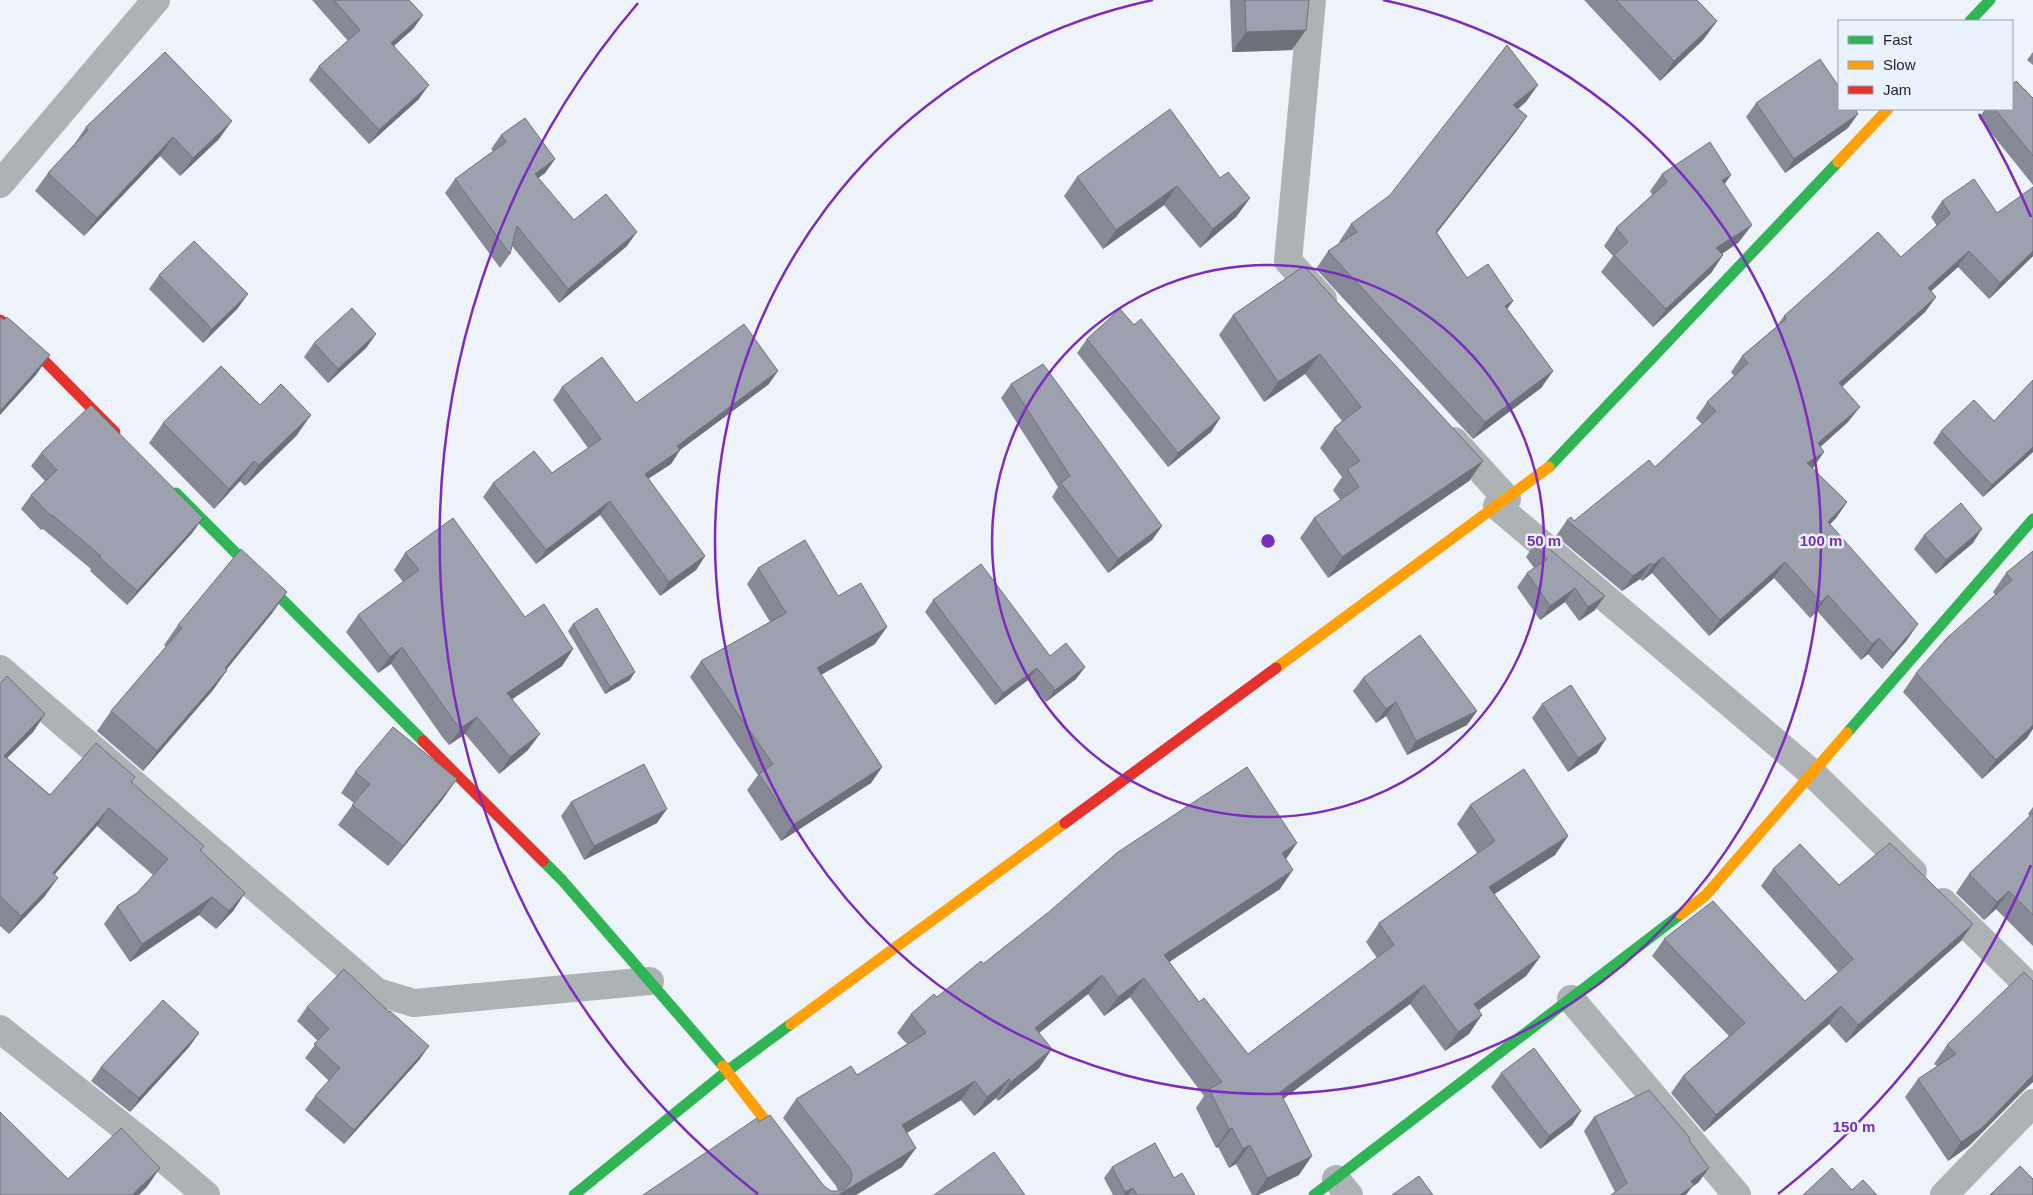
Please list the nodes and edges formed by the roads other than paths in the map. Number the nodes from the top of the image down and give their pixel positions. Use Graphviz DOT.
graph roads {
  1 [pos="156,0"];
  2 [pos="1312,0"];
  3 [pos="1990,0"];
  4 [pos="1971,20"];
  5 [pos="1887,110"];
  6 [pos="0,184"];
  7 [pos="1341,319"];
  8 [pos="0,320"];
  9 [pos="1434,420"];
  10 [pos="126,443"];
  11 [pos="168,486"];
  12 [pos="1502,502"];
  13 [pos="2033,519"];
  14 [pos="0,669"];
  15 [pos="1812,773"];
  16 [pos="650,981"];
  17 [pos="2033,990"];
  18 [pos="1571,999"];
  19 [pos="0,1029"];
  20 [pos="727,1071"];
  21 [pos="2033,1103"];
  22 [pos="1342,1187"];
  23 [pos="206,1195"];
  24 [pos="574,1195"];
  25 [pos="823,1195"];
  26 [pos="1314,1195"];
  27 [pos="1737,1195"];
  28 [pos="1944,1195"];
  1 -- 6 [label="street"];
  2 -- 7 [label="street"];
  3 -- 4 [label="street"];
  5 -- 12 [label="street"];
  8 -- 10 [label="street"];
  9 -- 12 [label="street"];
  11 -- 16 [label="street"];
  12 -- 15 [label="street"];
  12 -- 20 [label="street"];
  13 -- 15 [label="street"];
  14 -- 16 [label="street"];
  15 -- 17 [label="street"];
  15 -- 18 [label="street"];
  16 -- 20 [label="street"];
  18 -- 22 [label="street"];
  18 -- 27 [label="street"];
  19 -- 23 [label="street"];
  20 -- 24 [label="street"];
  20 -- 25 [label="street"];
  21 -- 28 [label="street"];
  22 -- 26 [label="street"];
}
